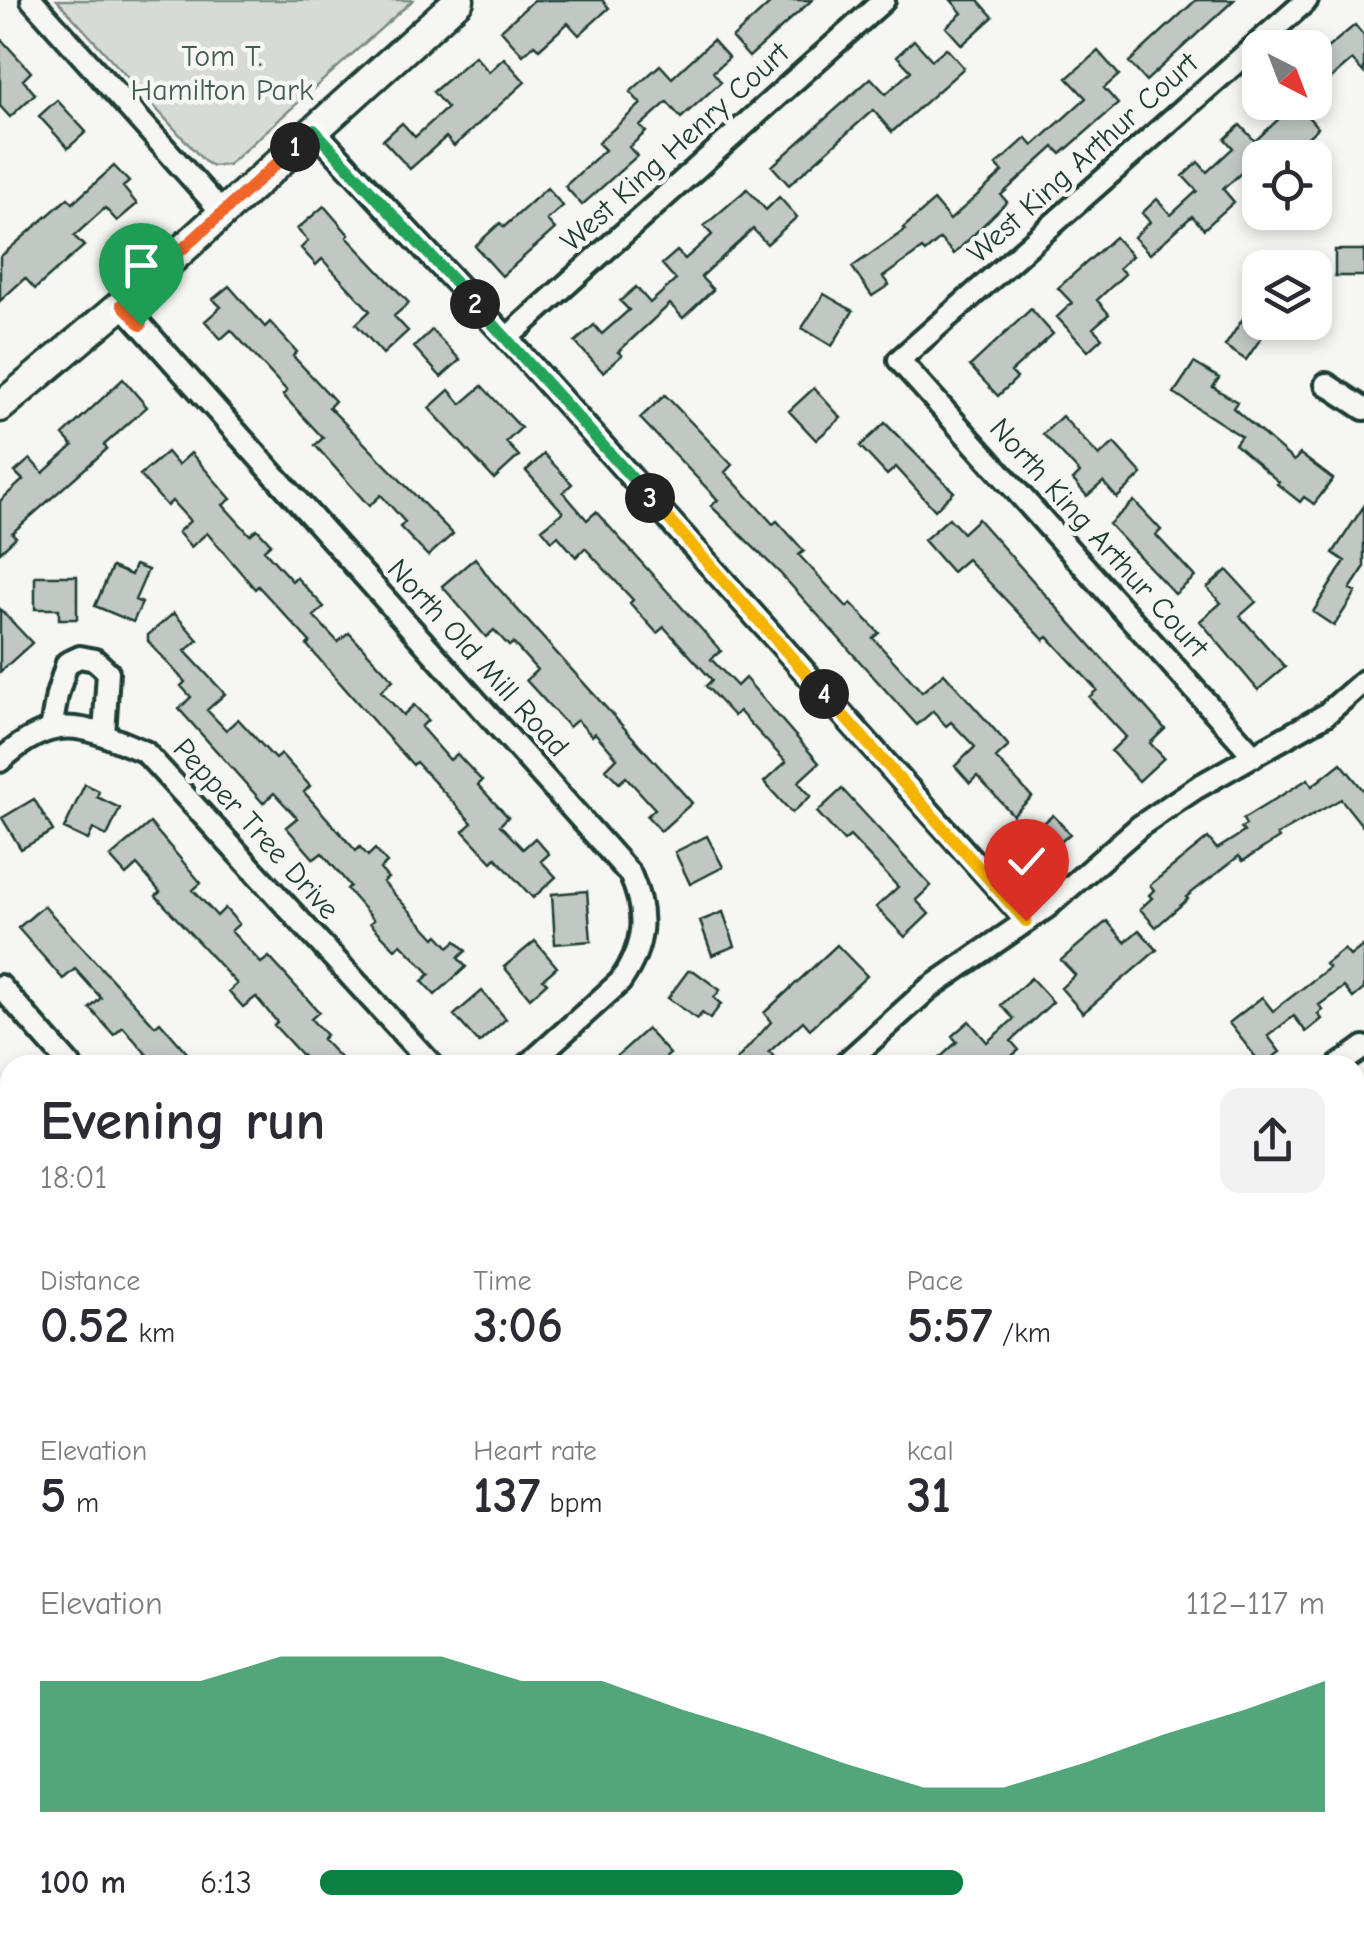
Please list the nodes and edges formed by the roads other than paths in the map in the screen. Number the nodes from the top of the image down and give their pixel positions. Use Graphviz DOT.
graph roads {
  1 [pos="32,0"];
  2 [pos="458,0"];
  3 [pos="884,0"];
  4 [pos="1306,0"];
  5 [pos="314,130"];
  6 [pos="222,212"];
  7 [pos="122,304"];
  8 [pos="506,338"];
  9 [pos="899,360"];
  10 [pos="1326,384"];
  11 [pos="0,407"];
  12 [pos="1364,409"];
  13 [pos="1364,681"];
  14 [pos="51,729"];
  15 [pos="104,735"];
  16 [pos="1254,756"];
  17 [pos="0,761"];
  18 [pos="1026,921"];
  19 [pos="0,986"];
  20 [pos="61,1055"];
  21 [pos="423,1055"];
  22 [pos="539,1055"];
  23 [pos="855,1055"];
  1 -- 6 [label="street"];
  2 -- 5 [label="street"];
  3 -- 8 [label="street, West King Henry Court"];
  4 -- 9 [label="street, West King Arthur Court"];
  5 -- 6 [label="street"];
  5 -- 8 [label="street"];
  6 -- 7 [label="street"];
  7 -- 11 [label="street"];
  7 -- 22 [label="street, North Old Mill Road"];
  8 -- 18 [label="street"];
  9 -- 16 [label="street, North King Arthur Court"];
  10 -- 12 [label="street"];
  13 -- 16 [label="street"];
  14 -- 15 [label="street, Pepper Tree Drive"];
  14 -- 15 [label="street"];
  14 -- 17 [label="street"];
  15 -- 21 [label="street, Pepper Tree Drive"];
  16 -- 18 [label="street"];
  18 -- 23 [label="street"];
  19 -- 20 [label="street"];
}
